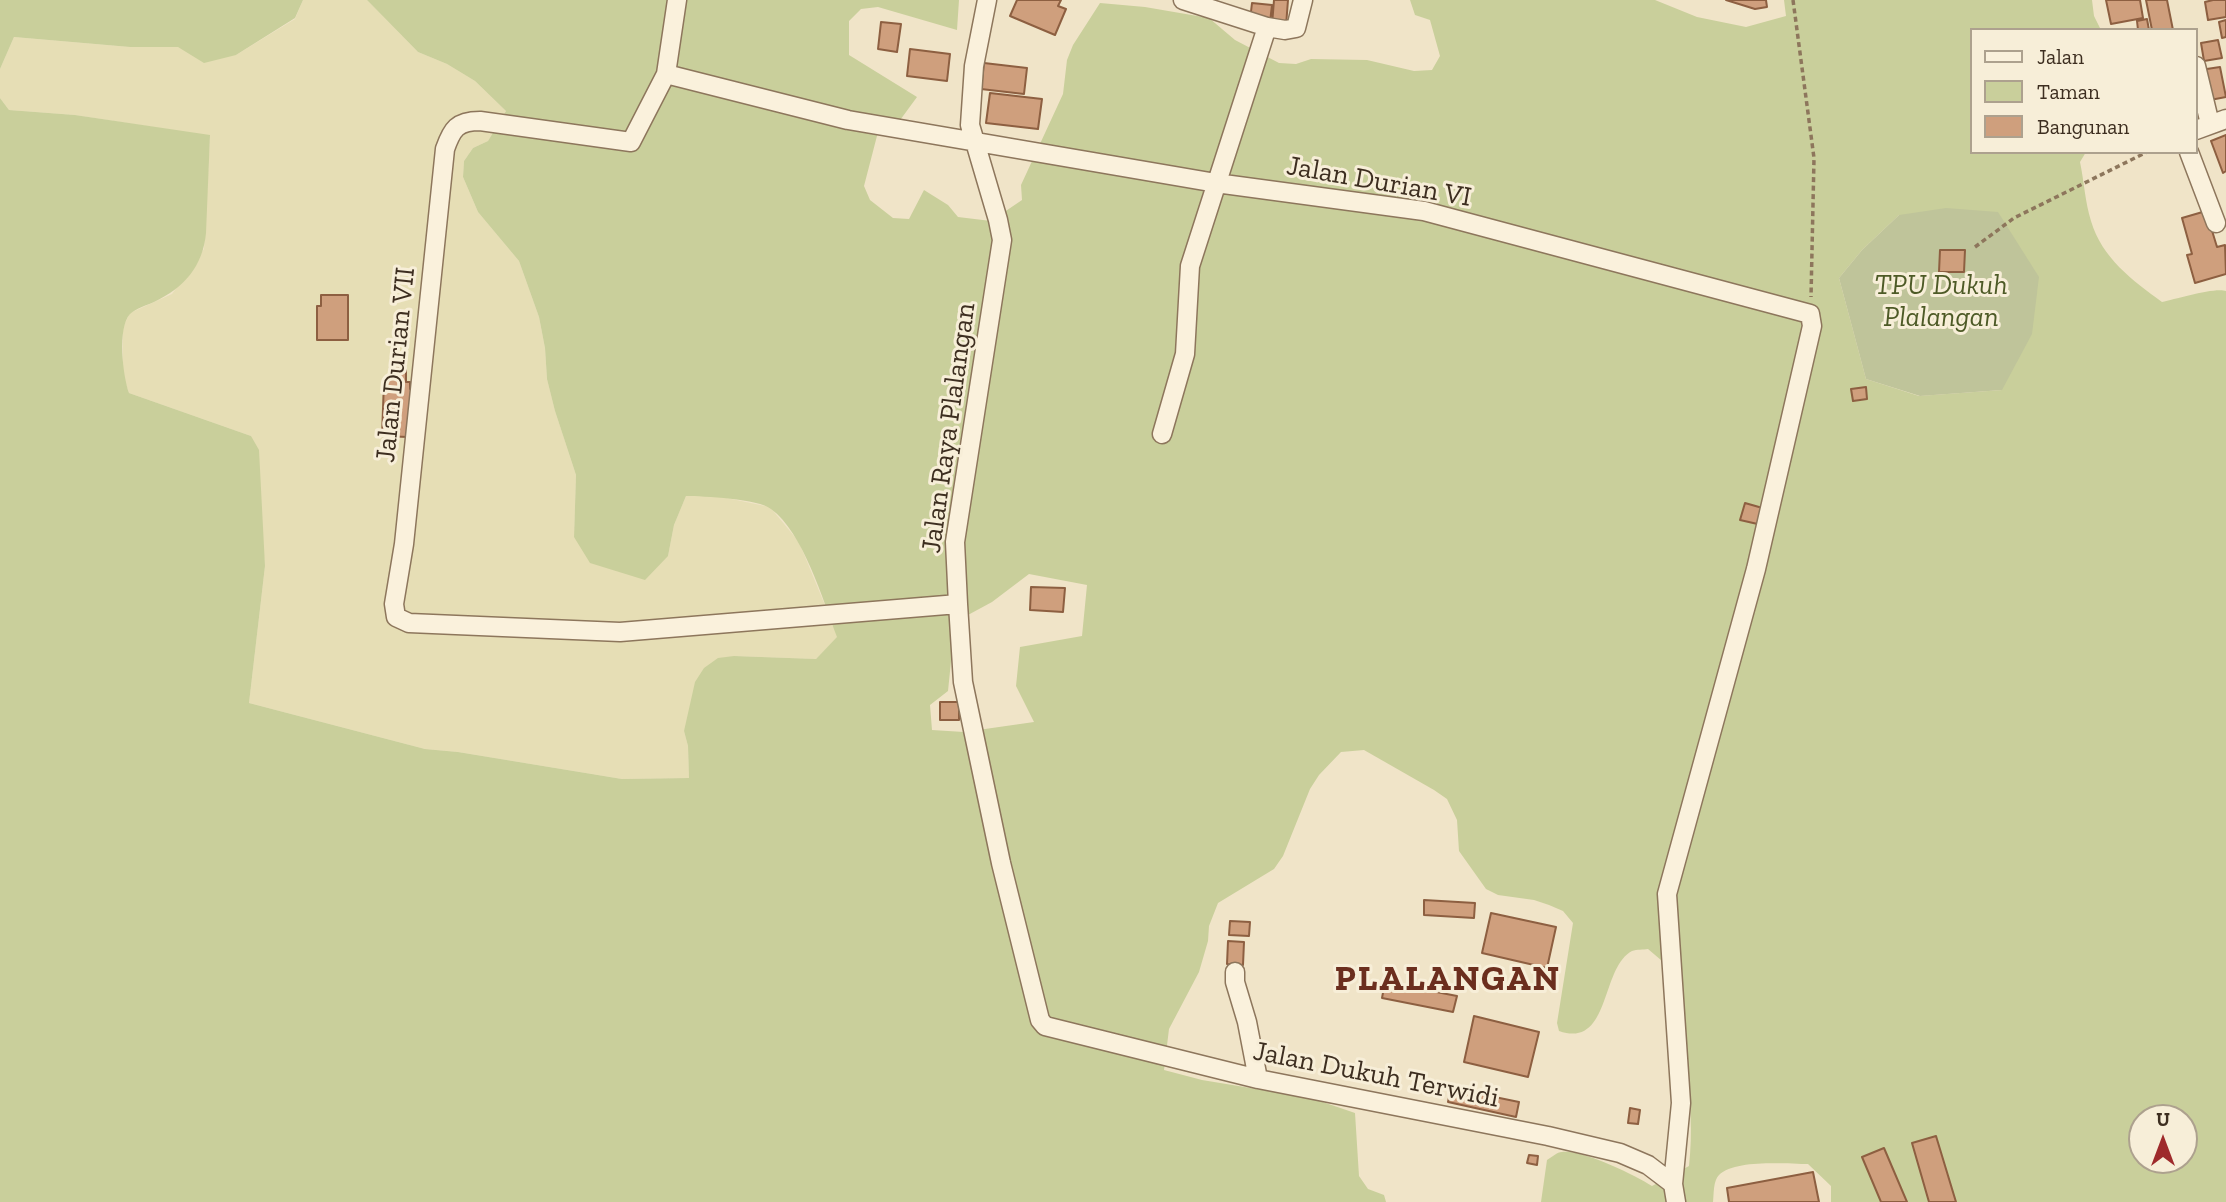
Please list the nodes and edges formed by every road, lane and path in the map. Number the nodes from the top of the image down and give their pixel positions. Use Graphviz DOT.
graph roads {
  1 [pos="677,0"];
  2 [pos="987,0"];
  3 [pos="1183,0"];
  4 [pos="1303,0"];
  5 [pos="1793,0"];
  6 [pos="1267,27"];
  7 [pos="666,74"];
  8 [pos="2198,74"];
  9 [pos="2211,125"];
  10 [pos="974,141"];
  11 [pos="2143,154"];
  12 [pos="2190,154"];
  13 [pos="1216,183"];
  14 [pos="2216,223"];
  15 [pos="1975,247"];
  16 [pos="1810,314"];
  17 [pos="1162,434"];
  18 [pos="958,604"];
  19 [pos="1236,972"];
  20 [pos="1045,1026"];
  21 [pos="1258,1079"];
  22 [pos="1674,1193"];
  1 -- 7 [label="street"];
  2 -- 10 [label="street, Jalan Raya Plalangan"];
  3 -- 6 [label="street"];
  4 -- 6 [label="street"];
  5 -- 16 [label="path"];
  6 -- 13 [label="street"];
  7 -- 10 [label="street"];
  7 -- 18 [label="street, Jalan Durian VII"];
  8 -- 9 [label="street"];
  10 -- 13 [label="street, Jalan Durian VI"];
  10 -- 18 [label="street, Jalan Raya Plalangan"];
  11 -- 15 [label="path"];
  12 -- 14 [label="street"];
  13 -- 16 [label="street, Jalan Durian VI"];
  13 -- 17 [label="street"];
  16 -- 22 [label="street"];
  18 -- 20 [label="street, Jalan Raya Plalangan"];
  19 -- 21 [label="street"];
  20 -- 21 [label="street, Jalan Dukuh Terwidi"];
  21 -- 22 [label="street, Jalan Dukuh Terwidi"];
}
